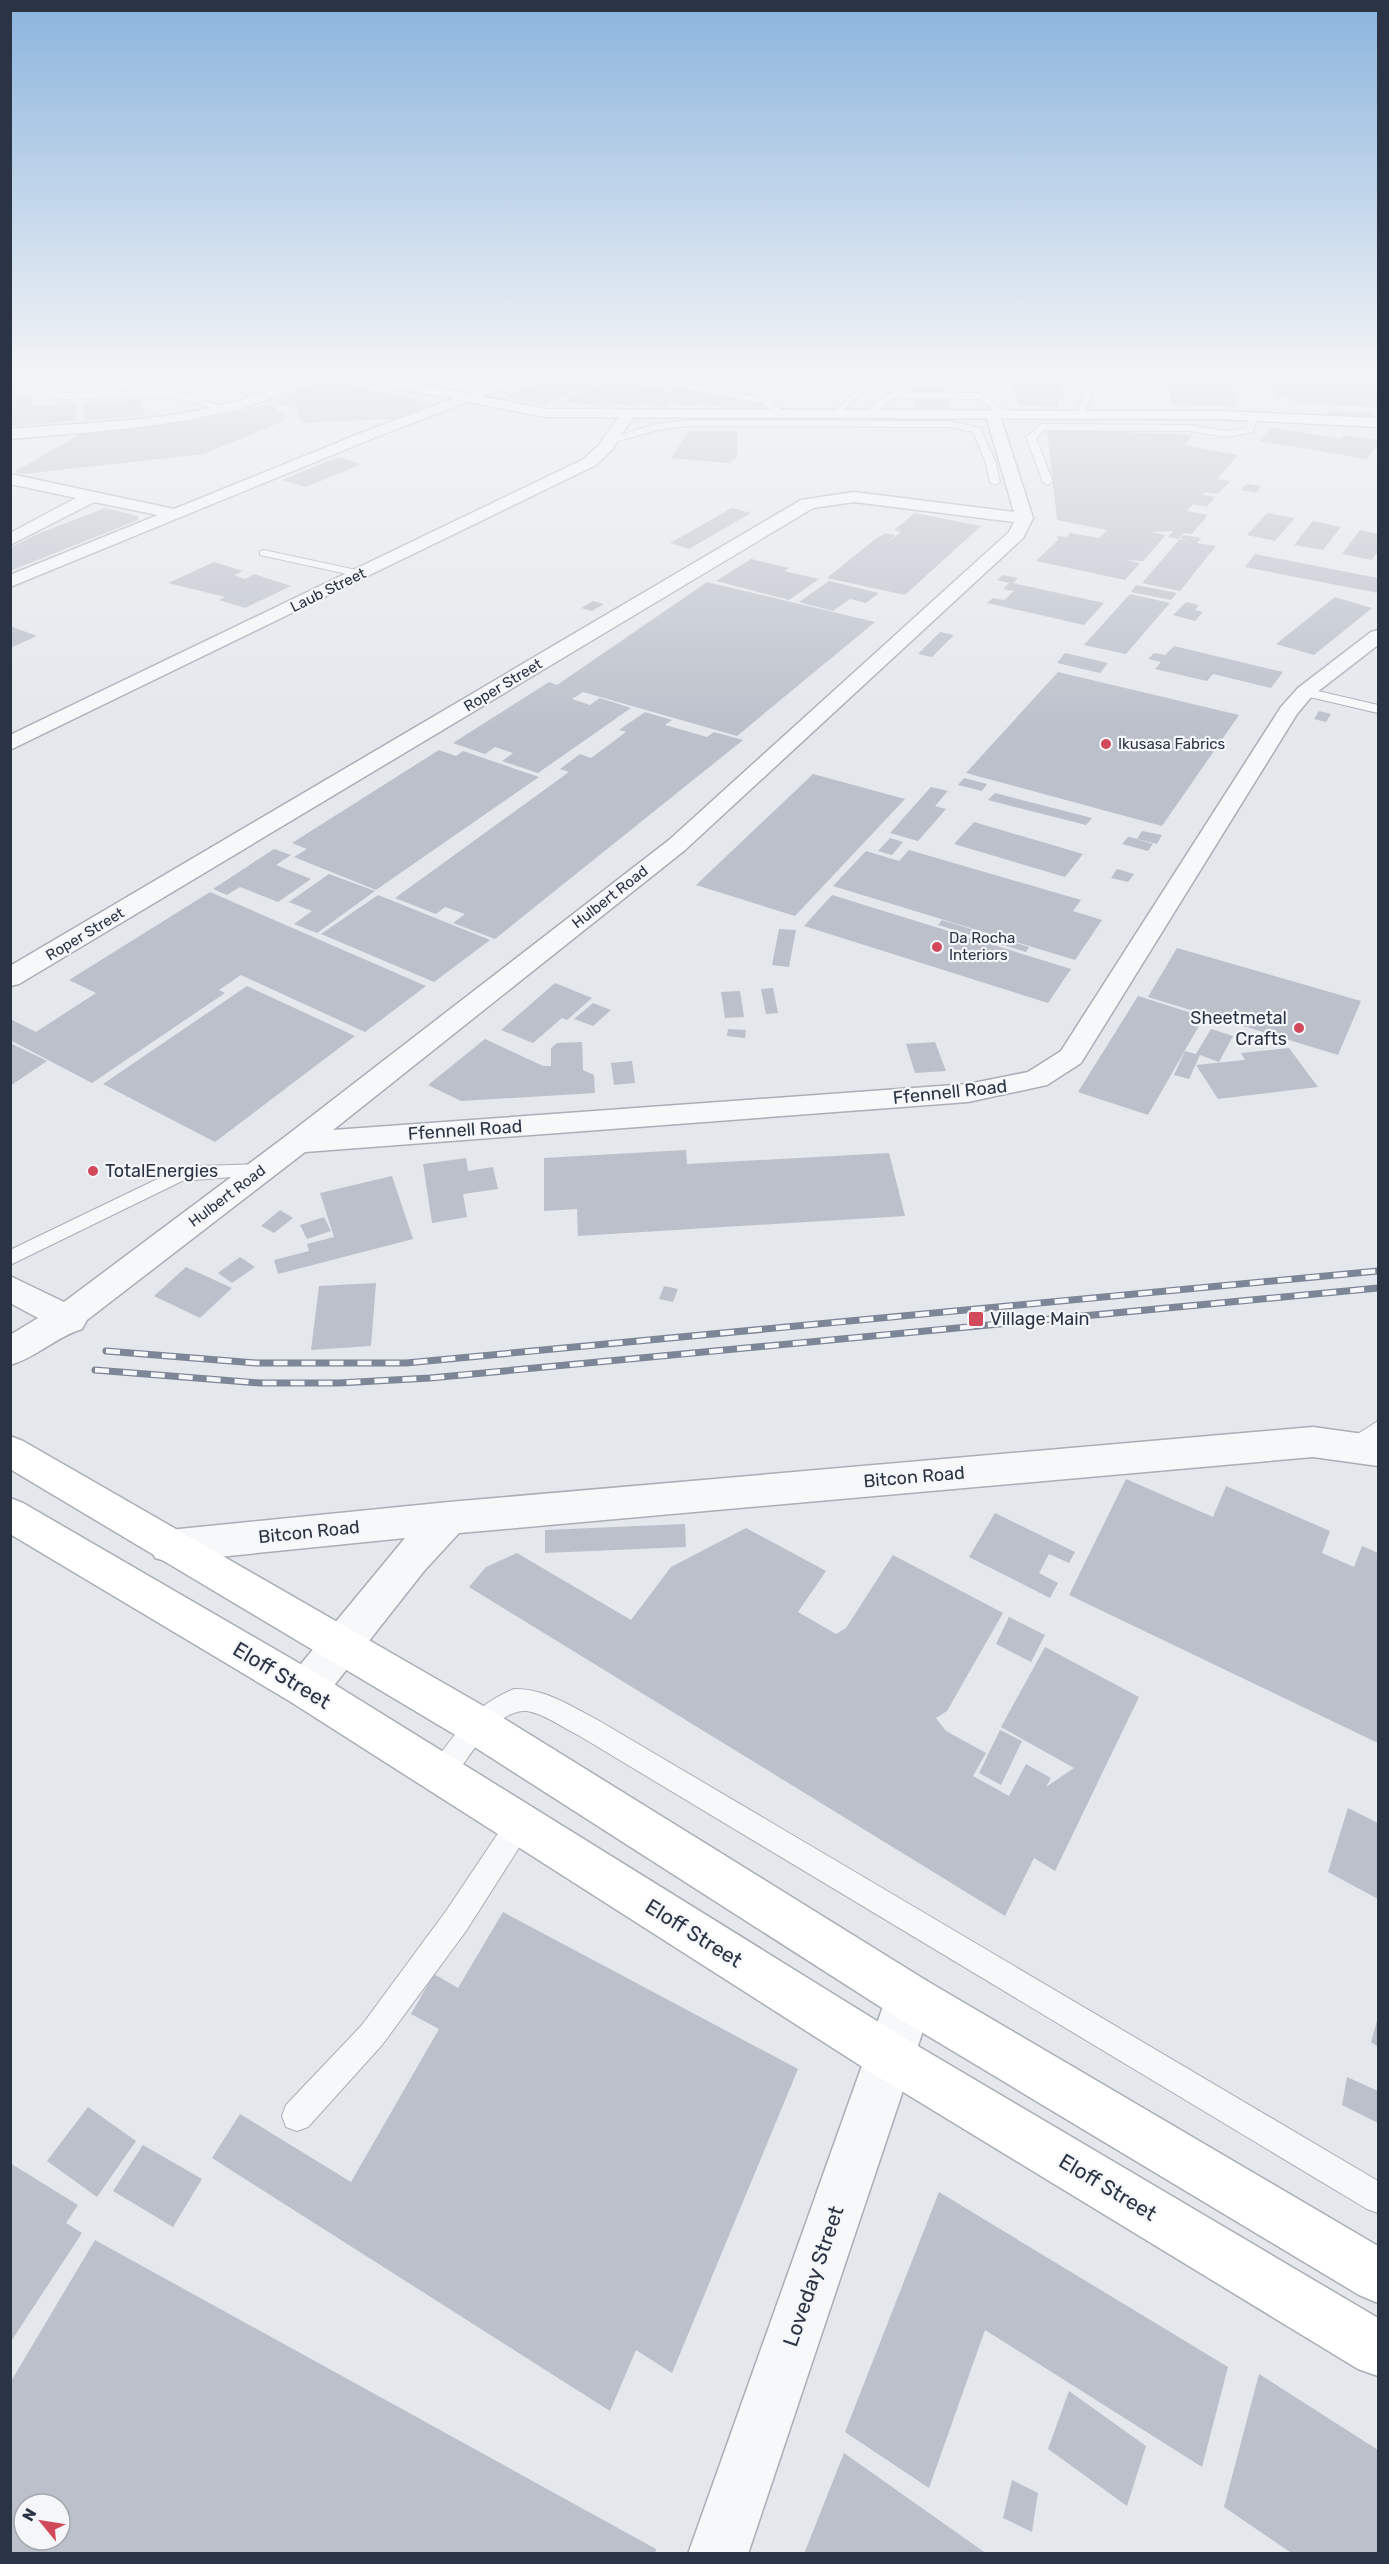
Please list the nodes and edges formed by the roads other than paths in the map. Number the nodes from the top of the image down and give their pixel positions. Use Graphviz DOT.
graph roads {
  1 [pos="82,494"];
  2 [pos="225,494"];
  3 [pos="525,494"];
  4 [pos="1019,494"];
  5 [pos="93,496"];
  6 [pos="175,514"];
  7 [pos="1024,518"];
  8 [pos="10,540"];
  9 [pos="264,553"];
  10 [pos="361,574"];
  11 [pos="10,582"];
  12 [pos="1378,636"];
  13 [pos="1305,692"];
  14 [pos="1378,709"];
  15 [pos="10,744"];
  16 [pos="10,978"];
  17 [pos="297,1143"];
  18 [pos="262,1170"];
  19 [pos="10,1258"];
  20 [pos="10,1288"];
  21 [pos="72,1314"];
  22 [pos="10,1352"];
  23 [pos="10,1372"];
  24 [pos="1371,1442"];
  25 [pos="10,1451"];
  26 [pos="10,1514"];
  27 [pos="449,1518"];
  28 [pos="169,1546"];
  29 [pos="342,1646"];
  30 [pos="306,1689"];
  31 [pos="477,1725"];
  32 [pos="442,1773"];
  33 [pos="520,1823"];
  34 [pos="910,1998"];
  35 [pos="889,2056"];
  36 [pos="297,2116"];
  37 [pos="1378,2198"];
  38 [pos="1378,2276"];
  39 [pos="1378,2349"];
  40 [pos="718,2553"];
  1 -- 5 [label="street"];
  2 -- 6 [label="street"];
  3 -- 10 [label="street, Laub Street"];
  4 -- 7 [label="street"];
  5 -- 6 [label="street"];
  5 -- 8 [label="street"];
  6 -- 11 [label="street"];
  7 -- 16 [label="street, Roper Street"];
  7 -- 17 [label="street, Hulbert Road"];
  9 -- 10 [label="lane"];
  10 -- 15 [label="street, Laub Street"];
  12 -- 13 [label="street, Ffennell Road"];
  13 -- 14 [label="lane"];
  13 -- 17 [label="street, Ffennell Road"];
  17 -- 18 [label="street, Hulbert Road"];
  18 -- 19 [label="lane"];
  18 -- 21 [label="street, Hulbert Road"];
  20 -- 21 [label="street"];
  21 -- 22 [label="street, Hulbert Road"];
  21 -- 23 [label="street, Hulbert Road"];
  24 -- 27 [label="street, Bitcon Road"];
  25 -- 28 [label="street"];
  26 -- 30 [label="street, Eloff Street"];
  27 -- 28 [label="street, Bitcon Road"];
  27 -- 29 [label="street"];
  28 -- 29 [label="street"];
  29 -- 30 [label="street"];
  29 -- 31 [label="street"];
  30 -- 32 [label="street, Eloff Street"];
  31 -- 32 [label="lane"];
  31 -- 34 [label="street"];
  31 -- 37 [label="lane"];
  32 -- 33 [label="street, Eloff Street"];
  33 -- 35 [label="street, Eloff Street"];
  33 -- 36 [label="lane"];
  34 -- 35 [label="street, Loveday Street"];
  34 -- 38 [label="street"];
  35 -- 39 [label="street, Eloff Street"];
  35 -- 40 [label="street, Loveday Street"];
}
